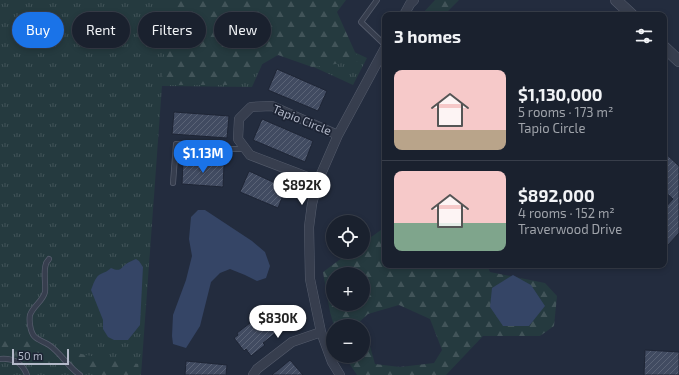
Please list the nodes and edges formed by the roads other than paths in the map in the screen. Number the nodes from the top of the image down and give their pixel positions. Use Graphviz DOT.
graph roads {
  1 [pos="377,0"];
  2 [pos="414,0"];
  3 [pos="616,0"];
  4 [pos="406,12"];
  5 [pos="629,12"];
  6 [pos="382,42"];
  7 [pos="667,49"];
  8 [pos="382,54"];
  9 [pos="679,61"];
  10 [pos="338,135"];
  11 [pos="246,149"];
  12 [pos="318,181"];
  13 [pos="173,183"];
  14 [pos="49,259"];
  15 [pos="322,332"];
  16 [pos="0,359"];
  17 [pos="27,375"];
  18 [pos="80,375"];
  19 [pos="252,375"];
  20 [pos="340,375"];
  1 -- 6 [label="lane"];
  2 -- 4 [label="street"];
  3 -- 5 [label="street"];
  7 -- 9 [label="street"];
  8 -- 10 [label="street"];
  10 -- 11 [label="street, Tapio Circle"];
  10 -- 12 [label="street"];
  11 -- 12 [label="street"];
  11 -- 13 [label="lane"];
  12 -- 15 [label="street"];
  14 -- 18 [label="lane"];
  15 -- 19 [label="street"];
  15 -- 20 [label="street"];
  16 -- 17 [label="lane"];
}
